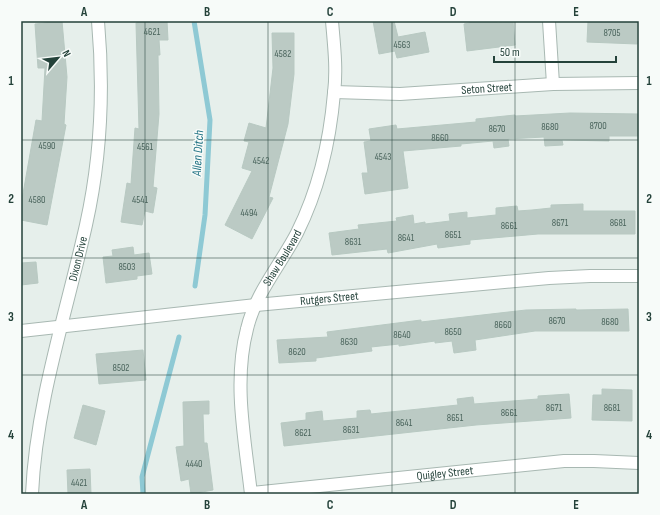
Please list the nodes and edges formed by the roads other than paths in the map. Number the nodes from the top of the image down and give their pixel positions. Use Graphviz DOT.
graph roads {
  1 [pos="98,21"];
  2 [pos="332,21"];
  3 [pos="549,21"];
  4 [pos="639,83"];
  5 [pos="552,84"];
  6 [pos="334,92"];
  7 [pos="639,276"];
  8 [pos="256,305"];
  9 [pos="62,326"];
  10 [pos="21,331"];
  11 [pos="639,463"];
  12 [pos="32,494"];
  13 [pos="251,494"];
  1 -- 9 [label="street, Dixon Drive"];
  2 -- 6 [label="street, Shaw Boulevard"];
  3 -- 5 [label="street"];
  4 -- 5 [label="street, Seton Street"];
  5 -- 6 [label="street, Seton Street"];
  6 -- 8 [label="street, Shaw Boulevard"];
  7 -- 8 [label="street, Rutgers Street"];
  8 -- 9 [label="street, Rutgers Street"];
  8 -- 13 [label="street, Shaw Boulevard"];
  9 -- 10 [label="street, Rutgers Street"];
  9 -- 12 [label="street, Dixon Drive"];
  11 -- 13 [label="street, Quigley Street"];
}
